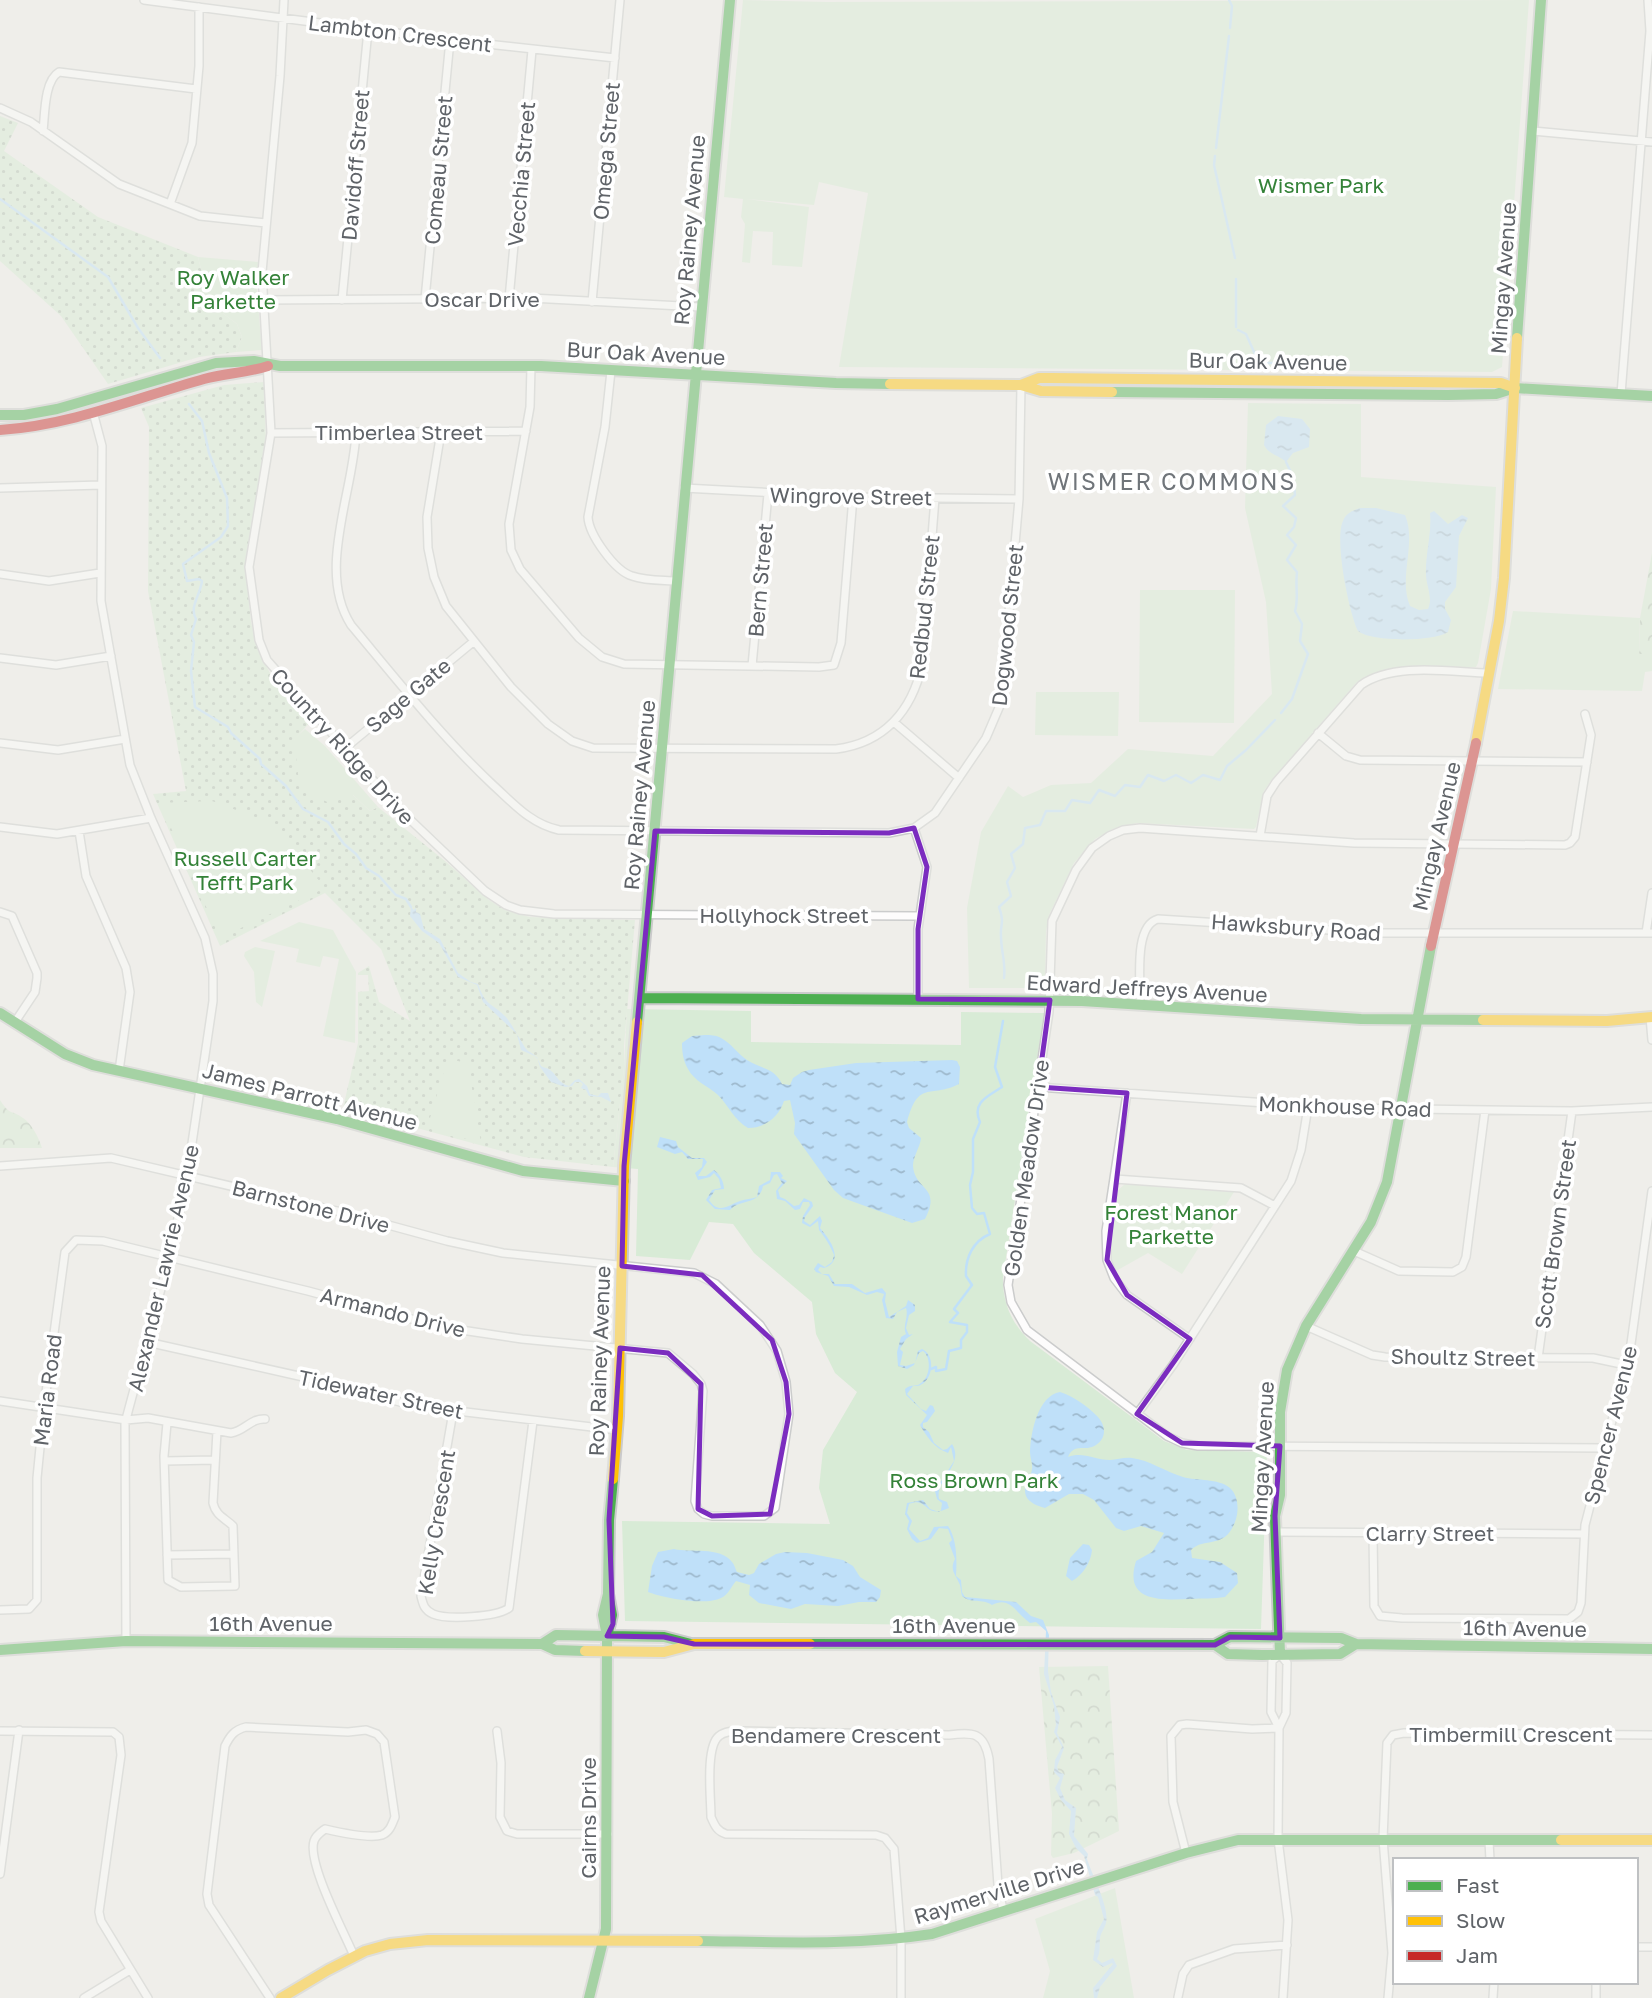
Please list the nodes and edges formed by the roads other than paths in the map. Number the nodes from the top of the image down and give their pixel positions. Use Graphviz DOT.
graph roads {
  1 [pos="144,0"];
  2 [pos="284,0"];
  3 [pos="620,0"];
  4 [pos="730,0"];
  5 [pos="1541,0"];
  6 [pos="1648,0"];
  7 [pos="199,7"];
  8 [pos="281,18"];
  9 [pos="368,30"];
  10 [pos="450,40"];
  11 [pos="532,50"];
  12 [pos="615,58"];
  13 [pos="197,89"];
  14 [pos="0,108"];
  15 [pos="43,131"];
  16 [pos="1533,131"];
  17 [pos="1642,141"];
  18 [pos="1652,142"];
  19 [pos="170,204"];
  20 [pos="266,223"];
  21 [pos="425,299"];
  22 [pos="509,299"];
  23 [pos="263,300"];
  24 [pos="342,300"];
  25 [pos="592,302"];
  26 [pos="700,307"];
  27 [pos="268,366"];
  28 [pos="531,366"];
  29 [pos="611,371"];
  30 [pos="695,375"];
  31 [pos="1021,385"];
  32 [pos="1515,388"];
  33 [pos="1621,394"];
  34 [pos="1652,396"];
  35 [pos="93,412"];
  36 [pos="0,415"];
  37 [pos="0,430"];
  38 [pos="526,431"];
  39 [pos="356,432"];
  40 [pos="441,432"];
  41 [pos="271,433"];
  42 [pos="101,485"];
  43 [pos="0,488"];
  44 [pos="684,488"];
  45 [pos="768,494"];
  46 [pos="853,497"];
  47 [pos="935,498"];
  48 [pos="1019,499"];
  49 [pos="100,573"];
  50 [pos="0,574"];
  51 [pos="676,582"];
  52 [pos="472,642"];
  53 [pos="111,656"];
  54 [pos="0,658"];
  55 [pos="669,666"];
  56 [pos="752,666"];
  57 [pos="1489,673"];
  58 [pos="410,695"];
  59 [pos="1585,714"];
  60 [pos="895,723"];
  61 [pos="1318,733"];
  62 [pos="125,739"];
  63 [pos="0,743"];
  64 [pos="662,748"];
  65 [pos="344,749"];
  66 [pos="1473,762"];
  67 [pos="1587,762"];
  68 [pos="959,778"];
  69 [pos="151,818"];
  70 [pos="0,827"];
  71 [pos="914,828"];
  72 [pos="79,831"];
  73 [pos="654,831"];
  74 [pos="1261,836"];
  75 [pos="1454,844"];
  76 [pos="1652,893"];
  77 [pos="0,912"];
  78 [pos="648,914"];
  79 [pos="919,916"];
  80 [pos="1433,933"];
  81 [pos="1649,933"];
  82 [pos="640,998"];
  83 [pos="918,999"];
  84 [pos="1050,1000"];
  85 [pos="1140,1004"];
  86 [pos="0,1013"];
  87 [pos="1651,1017"];
  88 [pos="1416,1019"];
  89 [pos="15,1022"];
  90 [pos="1652,1040"];
  91 [pos="119,1071"];
  92 [pos="1038,1087"];
  93 [pos="201,1089"];
  94 [pos="1127,1093"];
  95 [pos="1308,1107"];
  96 [pos="1652,1107"];
  97 [pos="1399,1109"];
  98 [pos="1485,1110"];
  99 [pos="1572,1111"];
  100 [pos="0,1166"];
  101 [pos="187,1177"];
  102 [pos="1115,1179"];
  103 [pos="624,1181"];
  104 [pos="1652,1191"];
  105 [pos="1275,1206"];
  106 [pos="1354,1251"];
  107 [pos="169,1259"];
  108 [pos="622,1266"];
  109 [pos="1306,1326"];
  110 [pos="1190,1339"];
  111 [pos="148,1342"];
  112 [pos="620,1348"];
  113 [pos="1538,1358"];
  114 [pos="1626,1364"];
  115 [pos="0,1401"];
  116 [pos="44,1408"];
  117 [pos="453,1412"];
  118 [pos="1136,1415"];
  119 [pos="265,1419"];
  120 [pos="126,1420"];
  121 [pos="533,1421"];
  122 [pos="167,1423"];
  123 [pos="617,1430"];
  124 [pos="217,1431"];
  125 [pos="1280,1446"];
  126 [pos="1605,1448"];
  127 [pos="214,1460"];
  128 [pos="164,1461"];
  129 [pos="1276,1532"];
  130 [pos="1373,1533"];
  131 [pos="1584,1534"];
  132 [pos="167,1555"];
  133 [pos="234,1555"];
  134 [pos="0,1610"];
  135 [pos="607,1636"];
  136 [pos="1280,1638"];
  137 [pos="127,1642"];
  138 [pos="542,1644"];
  139 [pos="694,1644"];
  140 [pos="1356,1644"];
  141 [pos="1215,1645"];
  142 [pos="1652,1648"];
  143 [pos="0,1650"];
  144 [pos="607,1651"];
  145 [pos="1280,1654"];
  146 [pos="1279,1728"];
  147 [pos="19,1730"];
  148 [pos="0,1731"];
  149 [pos="497,1731"];
  150 [pos="1652,1735"];
  151 [pos="608,1834"];
  152 [pos="1278,1839"];
  153 [pos="1382,1839"];
  154 [pos="1489,1840"];
  155 [pos="1652,1840"];
  156 [pos="1186,1853"];
  157 [pos="1490,1858"];
  158 [pos="0,1874"];
  159 [pos="1003,1910"];
  160 [pos="901,1939"];
  161 [pos="603,1941"];
  162 [pos="1287,1945"];
  163 [pos="354,1956"];
  164 [pos="130,1970"];
  165 [pos="1178,1997"];
  166 [pos="84,1998"];
  167 [pos="148,1998"];
  168 [pos="270,1998"];
  169 [pos="281,1998"];
  170 [pos="589,1998"];
  171 [pos="901,1998"];
  172 [pos="1283,1998"];
  173 [pos="1388,1998"];
  1 -- 7 [label="street, Lambton Crescent"];
  2 -- 8 [label="street, Country Ridge Drive"];
  3 -- 12 [label="street, Omega Street"];
  4 -- 26 [label="street, Roy Rainey Avenue"];
  5 -- 16 [label="street, Mingay Avenue"];
  6 -- 17 [label="street"];
  7 -- 8 [label="street, Lambton Crescent"];
  7 -- 13 [label="street"];
  8 -- 9 [label="street, Lambton Crescent"];
  8 -- 20 [label="street, Country Ridge Drive"];
  9 -- 10 [label="street, Lambton Crescent"];
  9 -- 24 [label="street, Davidoff Street"];
  10 -- 11 [label="street, Lambton Crescent"];
  10 -- 21 [label="street, Comeau Street"];
  11 -- 12 [label="street, Lambton Crescent"];
  11 -- 22 [label="street, Vecchia Street"];
  12 -- 25 [label="street, Omega Street"];
  13 -- 15 [label="street"];
  13 -- 19 [label="street"];
  14 -- 15 [label="street"];
  15 -- 19 [label="street"];
  16 -- 17 [label="street"];
  16 -- 32 [label="street, Mingay Avenue"];
  17 -- 18 [label="street"];
  17 -- 33 [label="street"];
  19 -- 20 [label="street"];
  20 -- 23 [label="street, Country Ridge Drive"];
  21 -- 22 [label="street, Oscar Drive"];
  21 -- 24 [label="street, Oscar Drive"];
  22 -- 25 [label="street, Oscar Drive"];
  23 -- 24 [label="street, Oscar Drive"];
  23 -- 27 [label="street, Country Ridge Drive"];
  25 -- 26 [label="street, Oscar Drive"];
  26 -- 30 [label="street, Roy Rainey Avenue"];
  27 -- 28 [label="street, Bur Oak Avenue"];
  27 -- 35 [label="street, Bur Oak Avenue"];
  27 -- 36 [label="street, Bur Oak Avenue"];
  27 -- 41 [label="street, Country Ridge Drive"];
  28 -- 29 [label="street, Bur Oak Avenue"];
  28 -- 38 [label="street"];
  29 -- 30 [label="street, Bur Oak Avenue"];
  29 -- 51 [label="street"];
  30 -- 31 [label="street, Bur Oak Avenue"];
  30 -- 44 [label="street, Roy Rainey Avenue"];
  31 -- 32 [label="street, Bur Oak Avenue"];
  31 -- 48 [label="street, Dogwood Street"];
  32 -- 33 [label="street, Bur Oak Avenue"];
  32 -- 57 [label="street, Mingay Avenue"];
  33 -- 34 [label="street, Bur Oak Avenue"];
  35 -- 37 [label="street, Bur Oak Avenue"];
  35 -- 42 [label="street, Alexander Lawrie Avenue"];
  38 -- 40 [label="street, Timberlea Street"];
  38 -- 55 [label="street"];
  39 -- 40 [label="street, Timberlea Street"];
  39 -- 41 [label="street, Timberlea Street"];
  39 -- 58 [label="street"];
  40 -- 52 [label="street, Redbud Street"];
  41 -- 65 [label="street, Country Ridge Drive"];
  42 -- 43 [label="street"];
  42 -- 49 [label="street, Alexander Lawrie Avenue"];
  44 -- 45 [label="street, Wingrove Street"];
  44 -- 51 [label="street, Roy Rainey Avenue"];
  45 -- 46 [label="street, Wingrove Street"];
  45 -- 56 [label="street, Bern Street"];
  46 -- 47 [label="street, Wingrove Street"];
  46 -- 56 [label="street"];
  47 -- 48 [label="street, Wingrove Street"];
  47 -- 60 [label="street, Redbud Street"];
  48 -- 68 [label="street, Dogwood Street"];
  49 -- 50 [label="street"];
  49 -- 53 [label="street, Alexander Lawrie Avenue"];
  51 -- 55 [label="street, Roy Rainey Avenue"];
  52 -- 58 [label="street, Sage Gate"];
  52 -- 64 [label="street, Redbud Street"];
  53 -- 54 [label="street"];
  53 -- 62 [label="street, Alexander Lawrie Avenue"];
  55 -- 56 [label="street"];
  55 -- 64 [label="street, Roy Rainey Avenue"];
  57 -- 61 [label="street"];
  57 -- 66 [label="street, Mingay Avenue"];
  58 -- 65 [label="street, Sage Gate"];
  58 -- 73 [label="street"];
  59 -- 67 [label="street"];
  60 -- 64 [label="street, Redbud Street"];
  60 -- 68 [label="street"];
  61 -- 66 [label="street"];
  61 -- 74 [label="street"];
  62 -- 63 [label="street"];
  62 -- 69 [label="street, Alexander Lawrie Avenue"];
  64 -- 73 [label="street, Roy Rainey Avenue"];
  65 -- 78 [label="street, Country Ridge Drive"];
  66 -- 67 [label="street"];
  66 -- 75 [label="street, Mingay Avenue"];
  67 -- 75 [label="street, Golden Meadow Drive"];
  68 -- 71 [label="street, Dogwood Street"];
  69 -- 72 [label="street"];
  69 -- 93 [label="street, Alexander Lawrie Avenue"];
  70 -- 72 [label="street"];
  71 -- 73 [label="street"];
  71 -- 79 [label="street"];
  72 -- 91 [label="street"];
  73 -- 78 [label="street, Roy Rainey Avenue"];
  74 -- 75 [label="street, Golden Meadow Drive"];
  74 -- 84 [label="street, Golden Meadow Drive"];
  75 -- 80 [label="street, Mingay Avenue"];
  76 -- 81 [label="street"];
  77 -- 89 [label="street"];
  78 -- 79 [label="street, Hollyhock Street"];
  78 -- 82 [label="street, Roy Rainey Avenue"];
  79 -- 83 [label="street"];
  80 -- 81 [label="street, Hawksbury Road"];
  80 -- 85 [label="street, Hawksbury Road"];
  80 -- 88 [label="street, Mingay Avenue"];
  82 -- 83 [label="street, Edward Jeffreys Avenue"];
  82 -- 103 [label="street, Roy Rainey Avenue"];
  83 -- 84 [label="street, Edward Jeffreys Avenue"];
  84 -- 85 [label="street, Edward Jeffreys Avenue"];
  84 -- 92 [label="street, Golden Meadow Drive"];
  85 -- 88 [label="street, Edward Jeffreys Avenue"];
  86 -- 89 [label="street, James Parrott Avenue"];
  87 -- 88 [label="street, Edward Jeffreys Avenue"];
  87 -- 90 [label="street"];
  88 -- 97 [label="street, Mingay Avenue"];
  89 -- 91 [label="street, James Parrott Avenue"];
  91 -- 93 [label="street, James Parrott Avenue"];
  92 -- 94 [label="street, Monkhouse Road"];
  92 -- 118 [label="street, Golden Meadow Drive"];
  93 -- 101 [label="street, Alexander Lawrie Avenue"];
  93 -- 103 [label="street, James Parrott Avenue"];
  94 -- 95 [label="street, Monkhouse Road"];
  94 -- 102 [label="street"];
  95 -- 97 [label="street, Monkhouse Road"];
  95 -- 105 [label="street"];
  96 -- 99 [label="street, Monkhouse Road"];
  97 -- 98 [label="street, Monkhouse Road"];
  97 -- 106 [label="street, Mingay Avenue"];
  98 -- 99 [label="street, Monkhouse Road"];
  98 -- 106 [label="street"];
  99 -- 113 [label="street, Scott Brown Street"];
  100 -- 101 [label="street, Barnstone Drive"];
  101 -- 107 [label="street, Alexander Lawrie Avenue"];
  101 -- 108 [label="street, Barnstone Drive"];
  102 -- 105 [label="street"];
  102 -- 110 [label="street"];
  103 -- 108 [label="street, Roy Rainey Avenue"];
  104 -- 114 [label="street, Spencer Avenue"];
  105 -- 110 [label="street"];
  106 -- 109 [label="street, Mingay Avenue"];
  107 -- 111 [label="street, Alexander Lawrie Avenue"];
  107 -- 112 [label="street, Armando Drive"];
  107 -- 116 [label="street, Maria Road"];
  108 -- 112 [label="street, Roy Rainey Avenue"];
  108 -- 112 [label="street, Barnstone Drive"];
  109 -- 113 [label="street, Shoultz Street"];
  109 -- 125 [label="street, Mingay Avenue"];
  110 -- 118 [label="street"];
  111 -- 117 [label="street, Tidewater Street"];
  111 -- 120 [label="street, Alexander Lawrie Avenue"];
  112 -- 123 [label="street, Roy Rainey Avenue"];
  113 -- 114 [label="street, Shoultz Street"];
  114 -- 126 [label="street, Spencer Avenue"];
  115 -- 116 [label="street"];
  116 -- 120 [label="street"];
  116 -- 134 [label="street, Maria Road"];
  117 -- 121 [label="street, Tidewater Street"];
  117 -- 121 [label="street, Kelly Crescent"];
  118 -- 125 [label="street, Golden Meadow Drive"];
  119 -- 124 [label="street"];
  120 -- 122 [label="street"];
  120 -- 137 [label="street, Alexander Lawrie Avenue"];
  121 -- 123 [label="street, Tidewater Street"];
  122 -- 124 [label="street"];
  122 -- 128 [label="street"];
  123 -- 135 [label="street, Roy Rainey Avenue"];
  124 -- 127 [label="street"];
  125 -- 126 [label="street, Golden Meadow Drive"];
  125 -- 129 [label="street, Mingay Avenue"];
  126 -- 131 [label="street, Spencer Avenue"];
  127 -- 128 [label="street"];
  127 -- 133 [label="street"];
  128 -- 132 [label="street"];
  129 -- 130 [label="street, Clarry Street"];
  129 -- 136 [label="street, Mingay Avenue"];
  130 -- 131 [label="street, Clarry Street"];
  130 -- 131 [label="street, Spencer Avenue"];
  132 -- 133 [label="street"];
  132 -- 133 [label="street"];
  135 -- 138 [label="street, 16th Avenue"];
  135 -- 139 [label="street, 16th Avenue"];
  135 -- 144 [label="street, Cairns Drive"];
  136 -- 140 [label="street, 16th Avenue"];
  136 -- 141 [label="street, 16th Avenue"];
  136 -- 145 [label="street, Mingay Avenue"];
  137 -- 138 [label="street, 16th Avenue"];
  137 -- 143 [label="street, 16th Avenue"];
  138 -- 144 [label="street, 16th Avenue"];
  139 -- 141 [label="street, 16th Avenue"];
  139 -- 144 [label="street, 16th Avenue"];
  140 -- 142 [label="street, 16th Avenue"];
  140 -- 145 [label="street, 16th Avenue"];
  141 -- 145 [label="street, 16th Avenue"];
  144 -- 151 [label="street, Cairns Drive"];
  145 -- 146 [label="street"];
  145 -- 146 [label="street"];
  146 -- 152 [label="street"];
  146 -- 156 [label="street"];
  147 -- 148 [label="street"];
  147 -- 158 [label="street"];
  147 -- 164 [label="street"];
  149 -- 151 [label="street"];
  150 -- 153 [label="street, Timbermill Crescent"];
  151 -- 161 [label="street, Cairns Drive"];
  152 -- 153 [label="street, Raymerville Drive"];
  152 -- 156 [label="street, Raymerville Drive"];
  152 -- 162 [label="street"];
  153 -- 154 [label="street, Raymerville Drive"];
  153 -- 173 [label="street"];
  154 -- 155 [label="street, Raymerville Drive"];
  154 -- 157 [label="street"];
  156 -- 159 [label="street, Raymerville Drive"];
  159 -- 160 [label="street, Raymerville Drive"];
  159 -- 160 [label="street, Bendamere Crescent"];
  160 -- 161 [label="street, Raymerville Drive"];
  160 -- 171 [label="street"];
  161 -- 163 [label="street, Raymerville Drive"];
  161 -- 170 [label="street, Cairns Drive"];
  162 -- 165 [label="street"];
  162 -- 172 [label="street"];
  163 -- 168 [label="street"];
  163 -- 169 [label="street, Raymerville Drive"];
  164 -- 166 [label="street"];
  164 -- 167 [label="street"];
}
